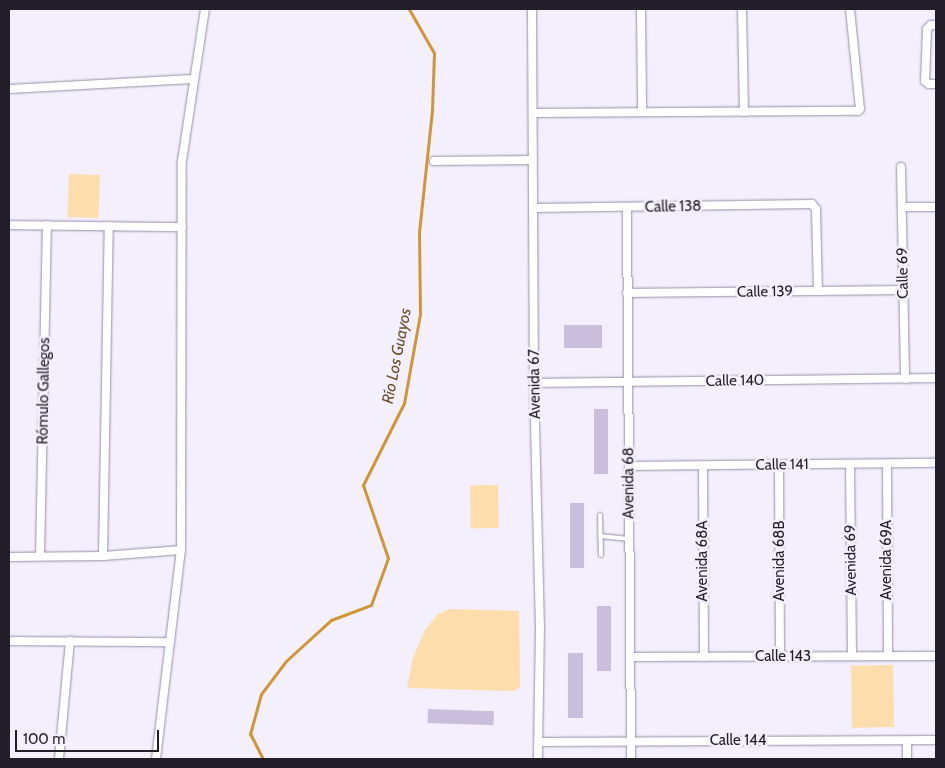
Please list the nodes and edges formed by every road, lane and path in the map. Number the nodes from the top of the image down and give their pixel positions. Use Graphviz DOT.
graph roads {
  1 [pos="205,9"];
  2 [pos="532,9"];
  3 [pos="641,9"];
  4 [pos="742,9"];
  5 [pos="850,9"];
  6 [pos="936,25"];
  7 [pos="193,79"];
  8 [pos="936,84"];
  9 [pos="9,89"];
  10 [pos="642,112"];
  11 [pos="744,112"];
  12 [pos="534,113"];
  13 [pos="533,160"];
  14 [pos="434,161"];
  15 [pos="901,167"];
  16 [pos="902,207"];
  17 [pos="936,207"];
  18 [pos="533,208"];
  19 [pos="627,208"];
  20 [pos="9,225"];
  21 [pos="47,225"];
  22 [pos="109,226"];
  23 [pos="182,227"];
  24 [pos="904,290"];
  25 [pos="818,291"];
  26 [pos="627,293"];
  27 [pos="936,378"];
  28 [pos="905,379"];
  29 [pos="628,382"];
  30 [pos="534,383"];
  31 [pos="936,463"];
  32 [pos="850,464"];
  33 [pos="887,464"];
  34 [pos="779,465"];
  35 [pos="628,466"];
  36 [pos="703,466"];
  37 [pos="600,515"];
  38 [pos="600,536"];
  39 [pos="629,539"];
  40 [pos="181,550"];
  41 [pos="601,555"];
  42 [pos="40,556"];
  43 [pos="103,556"];
  44 [pos="9,557"];
  45 [pos="9,641"];
  46 [pos="70,641"];
  47 [pos="170,642"];
  48 [pos="852,656"];
  49 [pos="888,656"];
  50 [pos="936,656"];
  51 [pos="630,657"];
  52 [pos="704,657"];
  53 [pos="780,657"];
  54 [pos="907,740"];
  55 [pos="936,740"];
  56 [pos="540,742"];
  57 [pos="630,742"];
  58 [pos="59,759"];
  59 [pos="156,759"];
  60 [pos="538,759"];
  61 [pos="630,759"];
  62 [pos="907,759"];
  1 -- 7 [label="street"];
  2 -- 12 [label="street, Avenida 67"];
  3 -- 10 [label="street"];
  4 -- 11 [label="street"];
  5 -- 11 [label="street"];
  6 -- 8 [label="street"];
  7 -- 9 [label="street"];
  7 -- 23 [label="street"];
  10 -- 11 [label="street"];
  10 -- 12 [label="street"];
  12 -- 13 [label="street, Avenida 67"];
  13 -- 14 [label="street"];
  13 -- 18 [label="street, Avenida 67"];
  15 -- 16 [label="street, Calle 69"];
  16 -- 17 [label="street"];
  16 -- 24 [label="street, Calle 69"];
  18 -- 19 [label="street, Calle 138"];
  18 -- 30 [label="street, Avenida 67"];
  19 -- 25 [label="street, Calle 138"];
  19 -- 26 [label="street, Avenida 68"];
  20 -- 21 [label="street"];
  21 -- 22 [label="street"];
  21 -- 42 [label="street, Rómulo Gallegos"];
  22 -- 23 [label="street"];
  22 -- 43 [label="street"];
  23 -- 40 [label="street"];
  24 -- 25 [label="street, Calle 139"];
  24 -- 28 [label="street, Calle 69"];
  25 -- 26 [label="street, Calle 139"];
  26 -- 29 [label="street, Avenida 68"];
  27 -- 28 [label="street, Calle 140"];
  28 -- 29 [label="street, Calle 140"];
  29 -- 30 [label="street, Calle 140"];
  29 -- 35 [label="street, Avenida 68"];
  30 -- 56 [label="street, Avenida 67"];
  31 -- 33 [label="street, Calle 141"];
  32 -- 33 [label="street, Calle 141"];
  32 -- 34 [label="street, Calle 141"];
  32 -- 48 [label="street, Avenida 69"];
  33 -- 49 [label="street, Avenida 69A"];
  34 -- 36 [label="street, Calle 141"];
  34 -- 53 [label="street, Avenida 68B"];
  35 -- 36 [label="street, Calle 141"];
  35 -- 39 [label="street, Avenida 68"];
  36 -- 52 [label="street, Avenida 68A"];
  37 -- 38 [label="lane"];
  38 -- 39 [label="lane"];
  38 -- 41 [label="lane"];
  39 -- 51 [label="street, Avenida 68"];
  40 -- 43 [label="street"];
  40 -- 47 [label="street"];
  42 -- 43 [label="street"];
  42 -- 44 [label="street"];
  45 -- 46 [label="street"];
  46 -- 47 [label="street"];
  46 -- 58 [label="street"];
  47 -- 59 [label="street"];
  48 -- 49 [label="street, Calle 143"];
  48 -- 53 [label="street, Calle 143"];
  49 -- 50 [label="street, Calle 143"];
  51 -- 52 [label="street, Calle 143"];
  51 -- 57 [label="street, Avenida 68"];
  52 -- 53 [label="street, Calle 143"];
  54 -- 55 [label="street, Calle 144"];
  54 -- 57 [label="street, Calle 144"];
  54 -- 62 [label="street"];
  56 -- 57 [label="street, Calle 144"];
  56 -- 60 [label="street, Avenida 67"];
  57 -- 61 [label="street, Avenida 68"];
}
